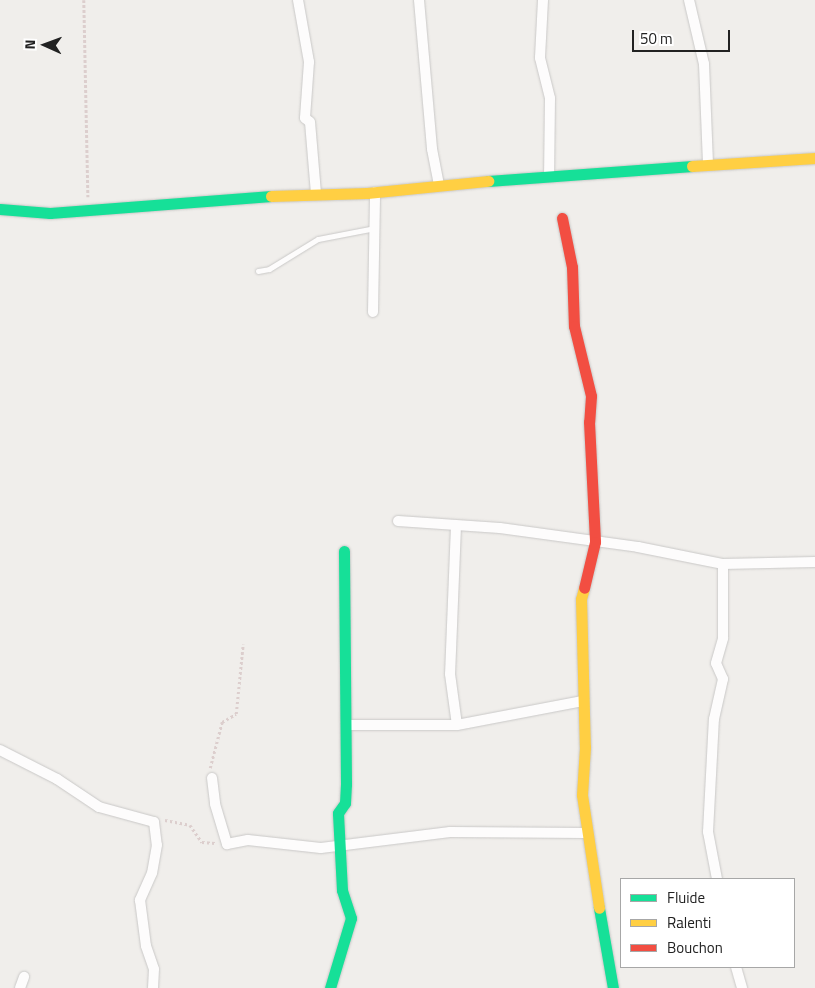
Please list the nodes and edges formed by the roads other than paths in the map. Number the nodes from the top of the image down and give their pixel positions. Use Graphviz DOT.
graph roads {
  1 [pos="298,0"];
  2 [pos="419,0"];
  3 [pos="543,0"];
  4 [pos="689,0"];
  5 [pos="815,158"];
  6 [pos="708,163"];
  7 [pos="549,175"];
  8 [pos="439,185"];
  9 [pos="376,192"];
  10 [pos="316,193"];
  11 [pos="0,209"];
  12 [pos="562,218"];
  13 [pos="375,228"];
  14 [pos="258,271"];
  15 [pos="373,312"];
  16 [pos="398,521"];
  17 [pos="456,526"];
  18 [pos="595,542"];
  19 [pos="344,551"];
  20 [pos="815,562"];
  21 [pos="723,564"];
  22 [pos="583,701"];
  23 [pos="346,725"];
  24 [pos="457,725"];
  25 [pos="0,750"];
  26 [pos="212,778"];
  27 [pos="586,833"];
  28 [pos="338,845"];
  29 [pos="717,878"];
  30 [pos="736,968"];
  31 [pos="24,977"];
  32 [pos="20,988"];
  33 [pos="153,988"];
  34 [pos="330,988"];
  35 [pos="613,988"];
  36 [pos="742,988"];
  1 -- 10 [label="street"];
  2 -- 8 [label="street"];
  3 -- 7 [label="street"];
  4 -- 6 [label="street"];
  5 -- 6 [label="street"];
  6 -- 7 [label="street"];
  7 -- 8 [label="street"];
  8 -- 9 [label="street"];
  9 -- 10 [label="street"];
  9 -- 13 [label="street"];
  10 -- 11 [label="street"];
  12 -- 18 [label="street"];
  13 -- 14 [label="lane"];
  13 -- 15 [label="street"];
  16 -- 17 [label="street"];
  17 -- 18 [label="street"];
  17 -- 24 [label="street"];
  18 -- 21 [label="street"];
  18 -- 22 [label="street"];
  19 -- 23 [label="street"];
  20 -- 21 [label="street"];
  21 -- 29 [label="street"];
  22 -- 24 [label="street"];
  22 -- 27 [label="street"];
  23 -- 24 [label="street"];
  23 -- 28 [label="street"];
  25 -- 33 [label="street"];
  26 -- 28 [label="street"];
  27 -- 28 [label="street"];
  27 -- 35 [label="street"];
  28 -- 34 [label="street"];
  30 -- 36 [label="street"];
  31 -- 32 [label="street"];
}
